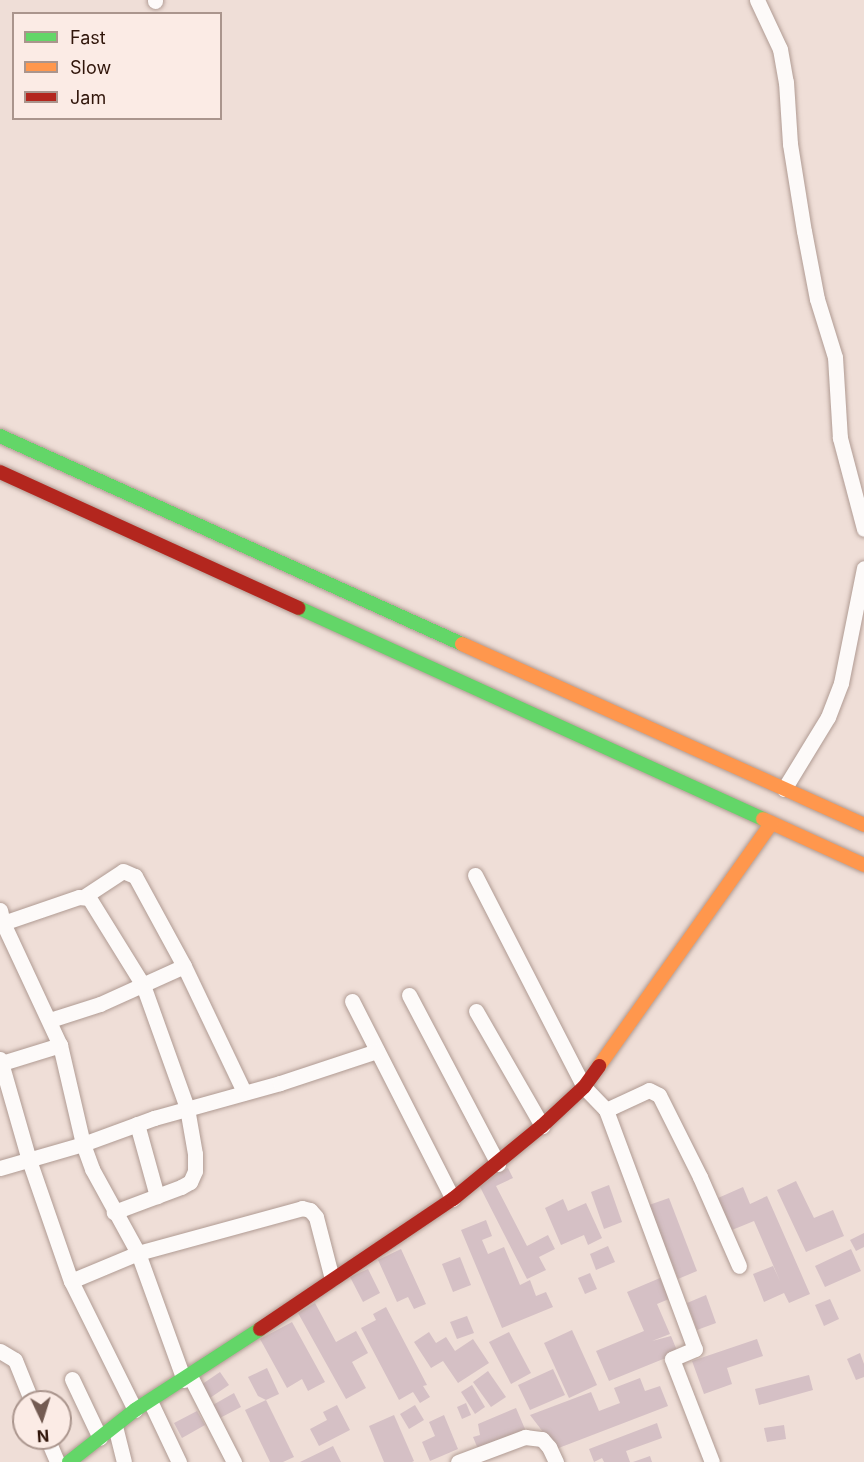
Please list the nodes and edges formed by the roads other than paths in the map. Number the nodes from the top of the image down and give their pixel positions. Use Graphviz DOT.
graph roads {
  1 [pos="757,0"];
  2 [pos="0,436"];
  3 [pos="0,471"];
  4 [pos="864,529"];
  5 [pos="864,568"];
  6 [pos="784,789"];
  7 [pos="772,823"];
  8 [pos="864,825"];
  9 [pos="864,865"];
  10 [pos="475,875"];
  11 [pos="85,896"];
  12 [pos="1,919"];
  13 [pos="184,966"];
  14 [pos="143,985"];
  15 [pos="409,995"];
  16 [pos="352,1001"];
  17 [pos="476,1011"];
  18 [pos="50,1020"];
  19 [pos="60,1045"];
  20 [pos="378,1051"];
  21 [pos="1,1061"];
  22 [pos="584,1087"];
  23 [pos="244,1092"];
  24 [pos="187,1108"];
  25 [pos="606,1110"];
  26 [pos="137,1124"];
  27 [pos="542,1126"];
  28 [pos="83,1144"];
  29 [pos="28,1160"];
  30 [pos="498,1164"];
  31 [pos="0,1168"];
  32 [pos="157,1196"];
  33 [pos="453,1198"];
  34 [pos="114,1212"];
  35 [pos="138,1253"];
  36 [pos="739,1266"];
  37 [pos="333,1279"];
  38 [pos="71,1281"];
  39 [pos="7,1352"];
  40 [pos="187,1378"];
  41 [pos="72,1379"];
  42 [pos="27,1390"];
  43 [pos="150,1401"];
  44 [pos="135,1410"];
  45 [pos="115,1426"];
  46 [pos="99,1438"];
  47 [pos="69,1462"];
  48 [pos="124,1462"];
  49 [pos="179,1462"];
  50 [pos="234,1462"];
  51 [pos="458,1462"];
  52 [pos="556,1462"];
  53 [pos="712,1462"];
  1 -- 4 [label="street"];
  2 -- 6 [label="main road"];
  3 -- 7 [label="main road"];
  5 -- 6 [label="street"];
  6 -- 8 [label="main road"];
  7 -- 9 [label="main road"];
  7 -- 22 [label="main road"];
  10 -- 22 [label="street"];
  11 -- 12 [label="street"];
  11 -- 13 [label="street"];
  11 -- 14 [label="street"];
  12 -- 18 [label="street"];
  13 -- 14 [label="street"];
  13 -- 23 [label="street"];
  14 -- 18 [label="street"];
  14 -- 24 [label="street"];
  15 -- 30 [label="street"];
  16 -- 20 [label="street"];
  17 -- 27 [label="street"];
  18 -- 19 [label="street"];
  19 -- 21 [label="street"];
  19 -- 28 [label="street"];
  20 -- 23 [label="street"];
  20 -- 33 [label="street"];
  21 -- 29 [label="street"];
  22 -- 25 [label="street"];
  22 -- 27 [label="main road"];
  23 -- 24 [label="street"];
  24 -- 26 [label="street"];
  24 -- 32 [label="street"];
  25 -- 36 [label="street"];
  25 -- 53 [label="street"];
  26 -- 28 [label="street"];
  26 -- 32 [label="street"];
  27 -- 30 [label="main road"];
  28 -- 29 [label="street"];
  28 -- 34 [label="street"];
  29 -- 31 [label="street"];
  29 -- 38 [label="street"];
  30 -- 33 [label="main road"];
  32 -- 34 [label="street"];
  33 -- 37 [label="main road"];
  34 -- 35 [label="street"];
  35 -- 37 [label="street"];
  35 -- 38 [label="street"];
  35 -- 40 [label="street"];
  37 -- 40 [label="main road"];
  38 -- 44 [label="street"];
  39 -- 42 [label="street"];
  40 -- 43 [label="main road"];
  40 -- 50 [label="street"];
  41 -- 46 [label="street"];
  43 -- 44 [label="main road"];
  43 -- 49 [label="street"];
  44 -- 45 [label="main road"];
  45 -- 46 [label="main road"];
  45 -- 48 [label="street"];
  46 -- 47 [label="main road"];
  51 -- 52 [label="street"];
}
